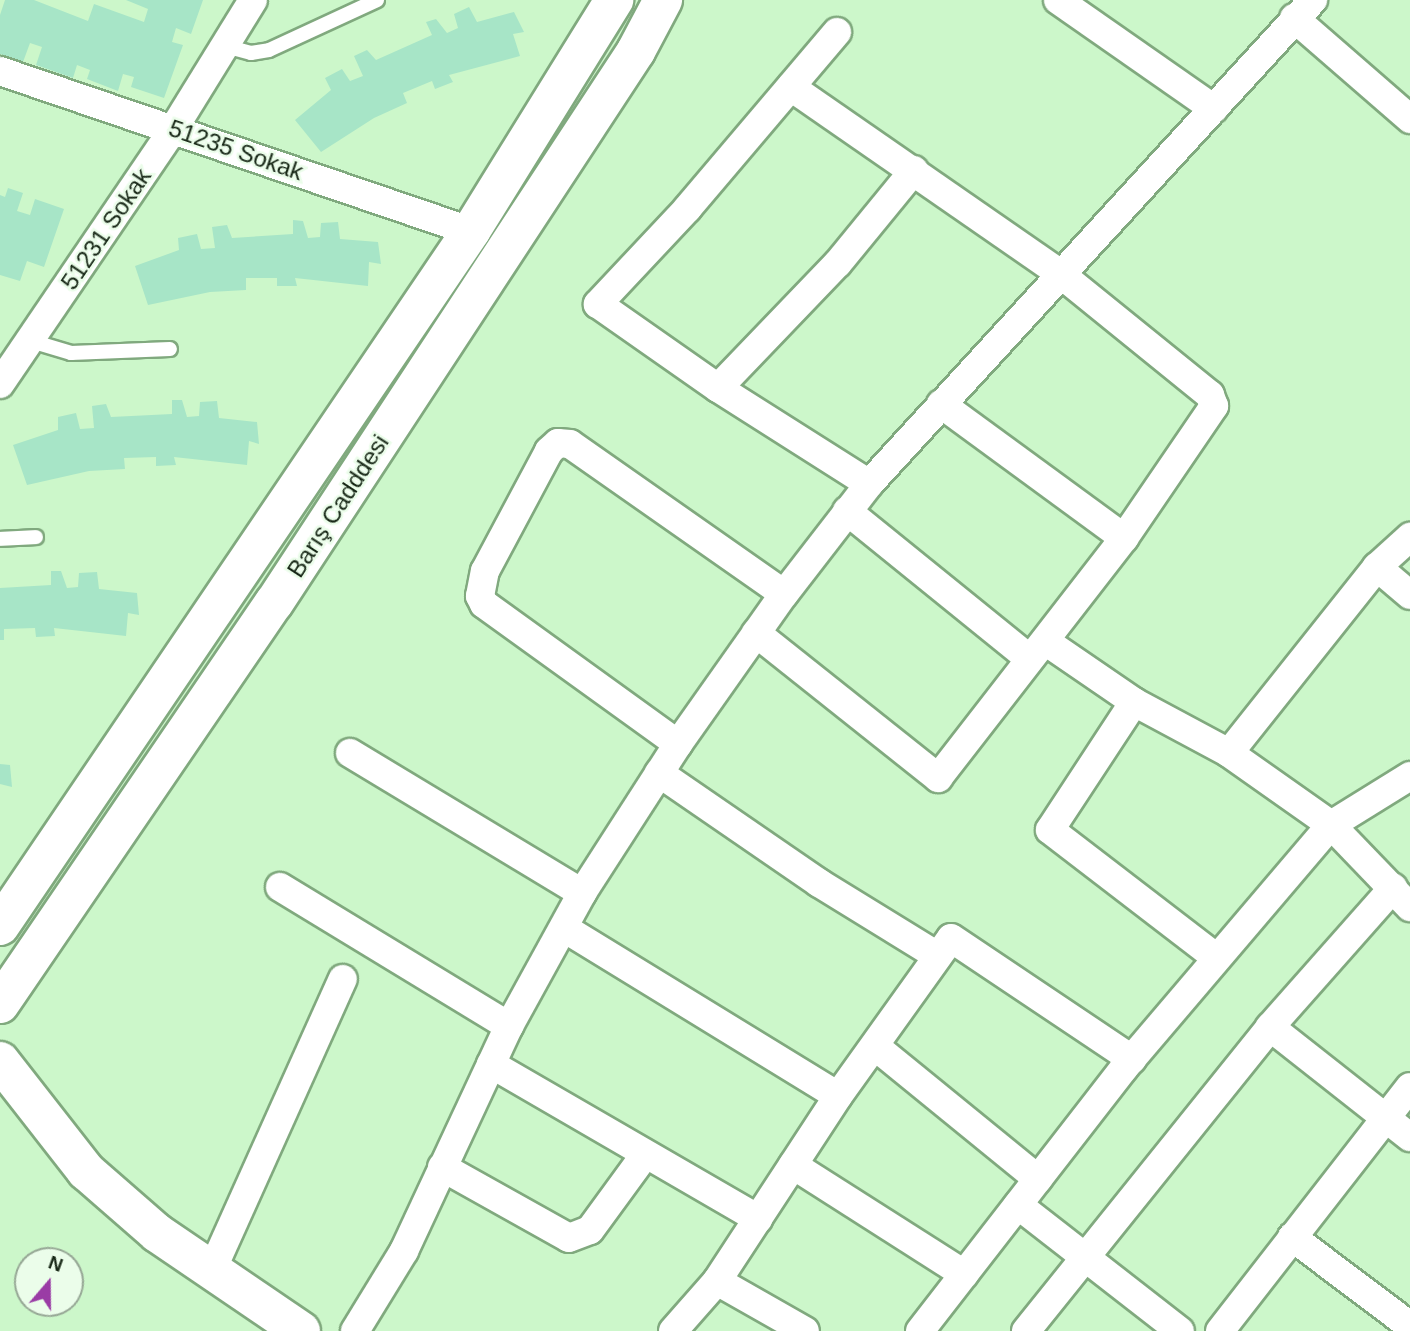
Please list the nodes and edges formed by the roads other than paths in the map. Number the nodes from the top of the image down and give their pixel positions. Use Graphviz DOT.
graph roads {
  1 [pos="253,0"];
  2 [pos="377,0"];
  3 [pos="614,0"];
  4 [pos="663,0"];
  5 [pos="1058,0"];
  6 [pos="1303,9"];
  7 [pos="837,32"];
  8 [pos="225,46"];
  9 [pos="0,71"];
  10 [pos="791,87"];
  11 [pos="1213,109"];
  12 [pos="1410,119"];
  13 [pos="174,128"];
  14 [pos="914,170"];
  15 [pos="471,231"];
  16 [pos="1058,272"];
  17 [pos="31,341"];
  18 [pos="170,349"];
  19 [pos="0,384"];
  20 [pos="718,388"];
  21 [pos="941,404"];
  22 [pos="869,484"];
  23 [pos="847,511"];
  24 [pos="36,537"];
  25 [pos="1410,537"];
  26 [pos="0,538"];
  27 [pos="1124,538"];
  28 [pos="1377,567"];
  29 [pos="784,594"];
  30 [pos="1410,595"];
  31 [pos="756,633"];
  32 [pos="1038,650"];
  33 [pos="1134,702"];
  34 [pos="678,744"];
  35 [pos="350,753"];
  36 [pos="1229,753"];
  37 [pos="659,773"];
  38 [pos="1410,776"];
  39 [pos="1331,825"];
  40 [pos="280,887"];
  41 [pos="582,893"];
  42 [pos="1401,898"];
  43 [pos="0,926"];
  44 [pos="564,928"];
  45 [pos="936,955"];
  46 [pos="1217,958"];
  47 [pos="343,979"];
  48 [pos="0,1004"];
  49 [pos="509,1026"];
  50 [pos="1270,1027"];
  51 [pos="876,1047"];
  52 [pos="1132,1059"];
  53 [pos="0,1061"];
  54 [pos="491,1064"];
  55 [pos="1410,1087"];
  56 [pos="838,1096"];
  57 [pos="1384,1117"];
  58 [pos="1410,1137"];
  59 [pos="644,1156"];
  60 [pos="793,1165"];
  61 [pos="442,1167"];
  62 [pos="1038,1179"];
  63 [pos="1018,1205"];
  64 [pos="758,1219"];
  65 [pos="1292,1237"];
  66 [pos="1084,1256"];
  67 [pos="212,1270"];
  68 [pos="964,1274"];
  69 [pos="717,1280"];
  70 [pos="1410,1326"];
  71 [pos="301,1331"];
  72 [pos="355,1331"];
  73 [pos="673,1331"];
  74 [pos="805,1331"];
  75 [pos="920,1331"];
  76 [pos="1026,1331"];
  77 [pos="1180,1331"];
  78 [pos="1220,1331"];
  1 -- 8 [label="street, 51231 Sokak"];
  2 -- 8 [label="lane"];
  3 -- 15 [label="main road, Barış Cadddesi"];
  4 -- 48 [label="main road, Barış Cadddesi"];
  5 -- 11 [label="street"];
  6 -- 11 [label="street"];
  6 -- 12 [label="street"];
  7 -- 10 [label="street"];
  8 -- 13 [label="street, 51231 Sokak"];
  9 -- 13 [label="street, 51235 Sokak"];
  10 -- 14 [label="street"];
  10 -- 20 [label="street"];
  11 -- 16 [label="street"];
  13 -- 15 [label="street, 51235 Sokak"];
  13 -- 17 [label="street, 51231 Sokak"];
  14 -- 16 [label="street"];
  14 -- 20 [label="street"];
  15 -- 43 [label="main road, Barış Cadddesi"];
  16 -- 21 [label="street"];
  16 -- 27 [label="street"];
  17 -- 18 [label="lane"];
  17 -- 19 [label="street, 51231 Sokak"];
  20 -- 22 [label="street"];
  21 -- 22 [label="street"];
  21 -- 27 [label="street"];
  22 -- 23 [label="street"];
  23 -- 29 [label="street"];
  23 -- 32 [label="street"];
  24 -- 26 [label="lane"];
  25 -- 28 [label="street"];
  27 -- 32 [label="street"];
  28 -- 30 [label="street"];
  28 -- 36 [label="street"];
  29 -- 31 [label="street"];
  29 -- 34 [label="street"];
  31 -- 32 [label="street"];
  31 -- 34 [label="street"];
  32 -- 33 [label="street"];
  33 -- 36 [label="street"];
  33 -- 46 [label="street"];
  34 -- 37 [label="street"];
  35 -- 41 [label="street"];
  36 -- 39 [label="street"];
  37 -- 41 [label="street"];
  37 -- 45 [label="street"];
  38 -- 39 [label="street"];
  39 -- 42 [label="street"];
  39 -- 46 [label="street"];
  40 -- 49 [label="street"];
  41 -- 44 [label="street"];
  42 -- 50 [label="street"];
  44 -- 49 [label="street"];
  44 -- 56 [label="street"];
  45 -- 51 [label="street"];
  45 -- 52 [label="street"];
  46 -- 52 [label="street"];
  47 -- 67 [label="street"];
  49 -- 54 [label="street"];
  50 -- 57 [label="street"];
  50 -- 66 [label="street"];
  51 -- 56 [label="street"];
  51 -- 62 [label="street"];
  52 -- 62 [label="street"];
  53 -- 67 [label="main road"];
  54 -- 59 [label="street"];
  54 -- 61 [label="street"];
  55 -- 57 [label="street"];
  56 -- 60 [label="street"];
  57 -- 58 [label="street"];
  57 -- 65 [label="street"];
  59 -- 61 [label="street"];
  59 -- 64 [label="street"];
  60 -- 64 [label="street"];
  60 -- 68 [label="street"];
  61 -- 72 [label="street"];
  62 -- 63 [label="street"];
  63 -- 66 [label="street"];
  63 -- 68 [label="street"];
  64 -- 69 [label="street"];
  65 -- 70 [label="street"];
  65 -- 78 [label="street"];
  66 -- 76 [label="street"];
  66 -- 77 [label="street"];
  67 -- 71 [label="main road"];
  68 -- 75 [label="street"];
  69 -- 73 [label="street"];
  69 -- 74 [label="street"];
}
